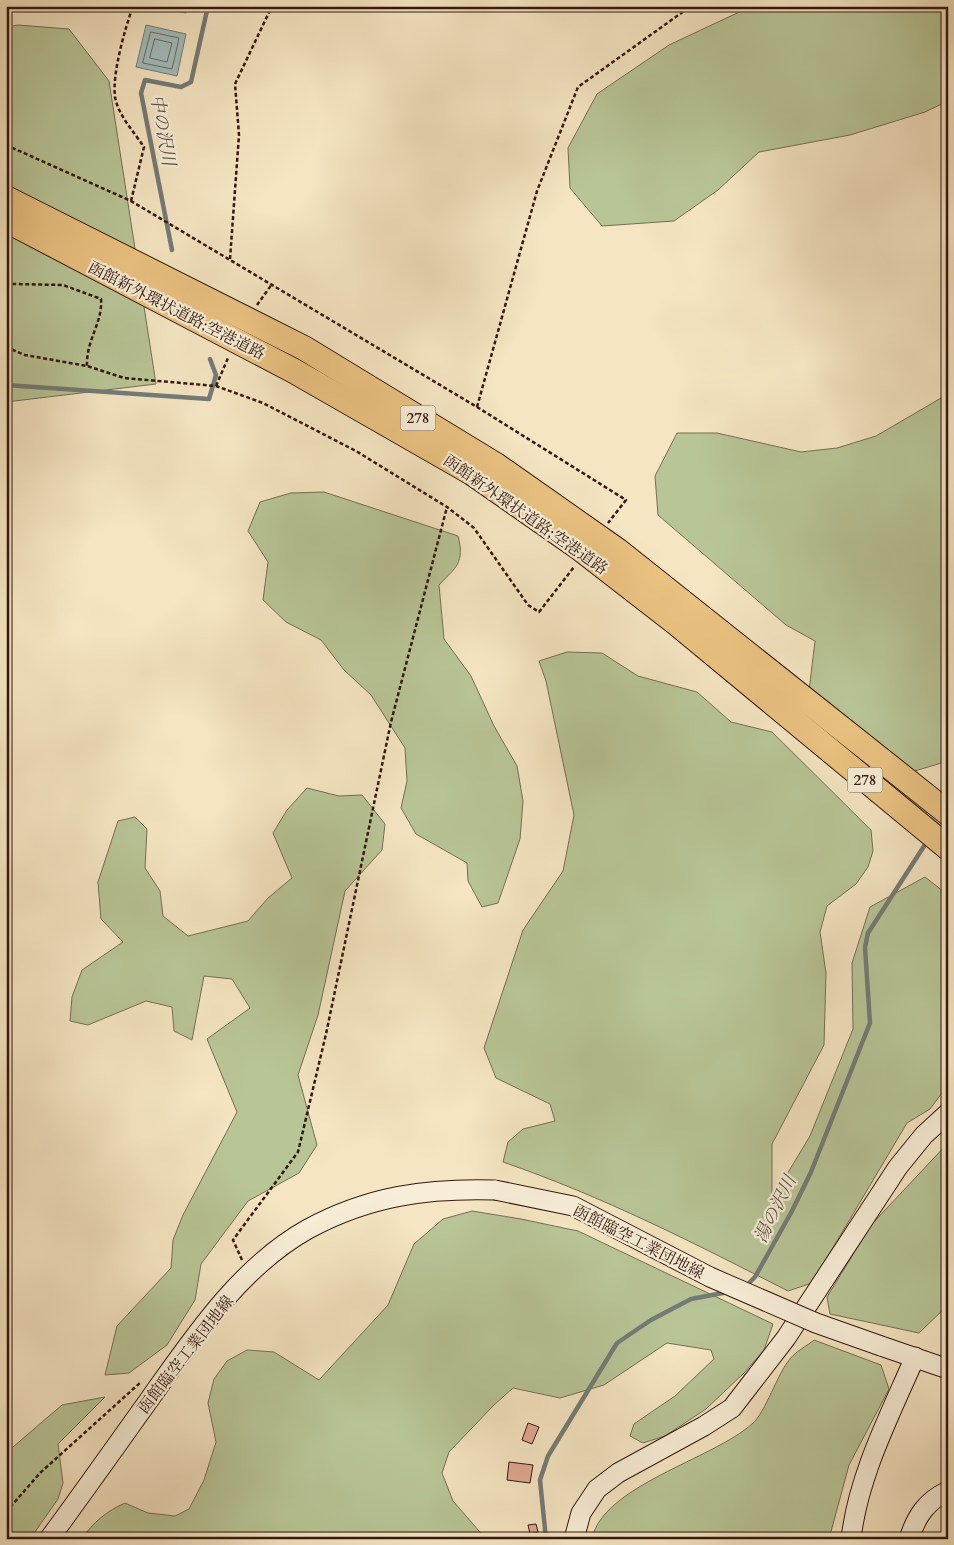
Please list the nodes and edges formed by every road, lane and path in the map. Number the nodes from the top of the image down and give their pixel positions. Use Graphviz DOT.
graph roads {
  1 [pos="133,6"];
  2 [pos="272,6"];
  3 [pos="691,6"];
  4 [pos="6,145"];
  5 [pos="6,198"];
  6 [pos="131,201"];
  7 [pos="6,220"];
  8 [pos="230,259"];
  9 [pos="6,282"];
  10 [pos="272,284"];
  11 [pos="252,312"];
  12 [pos="6,347"];
  13 [pos="229,356"];
  14 [pos="87,366"];
  15 [pos="216,386"];
  16 [pos="477,407"];
  17 [pos="447,507"];
  18 [pos="604,528"];
  19 [pos="576,564"];
  20 [pos="789,703"];
  21 [pos="948,813"];
  22 [pos="948,848"];
  23 [pos="948,1113"];
  24 [pos="248,1275"];
  25 [pos="915,1358"];
  26 [pos="948,1368"];
  27 [pos="142,1381"];
  28 [pos="948,1491"];
  29 [pos="6,1512"];
  30 [pos="49,1539"];
  31 [pos="574,1539"];
  32 [pos="850,1539"];
  33 [pos="909,1539"];
  1 -- 6 [label="path"];
  2 -- 8 [label="path"];
  3 -- 16 [label="path"];
  4 -- 6 [label="path"];
  5 -- 20 [label="highway, 函館新外環状道路;空港道路 / 278"];
  6 -- 8 [label="path"];
  7 -- 20 [label="highway, 函館新外環状道路;空港道路 / 278"];
  8 -- 10 [label="path"];
  9 -- 14 [label="path"];
  10 -- 11 [label="path"];
  10 -- 16 [label="path"];
  12 -- 14 [label="path"];
  13 -- 15 [label="path"];
  14 -- 15 [label="path"];
  15 -- 17 [label="path"];
  16 -- 18 [label="path"];
  17 -- 19 [label="path"];
  17 -- 24 [label="path"];
  20 -- 21 [label="highway, 函館新外環状道路;空港道路 / 278"];
  20 -- 22 [label="highway, 函館新外環状道路;空港道路 / 278"];
  23 -- 31 [label="main road"];
  24 -- 25 [label="main road, 函館臨空工業団地線, bridge"];
  24 -- 30 [label="main road, 函館臨空工業団地線"];
  25 -- 26 [label="main road, 函館臨空工業団地線"];
  25 -- 32 [label="main road"];
  27 -- 29 [label="path"];
  28 -- 33 [label="main road"];
}
